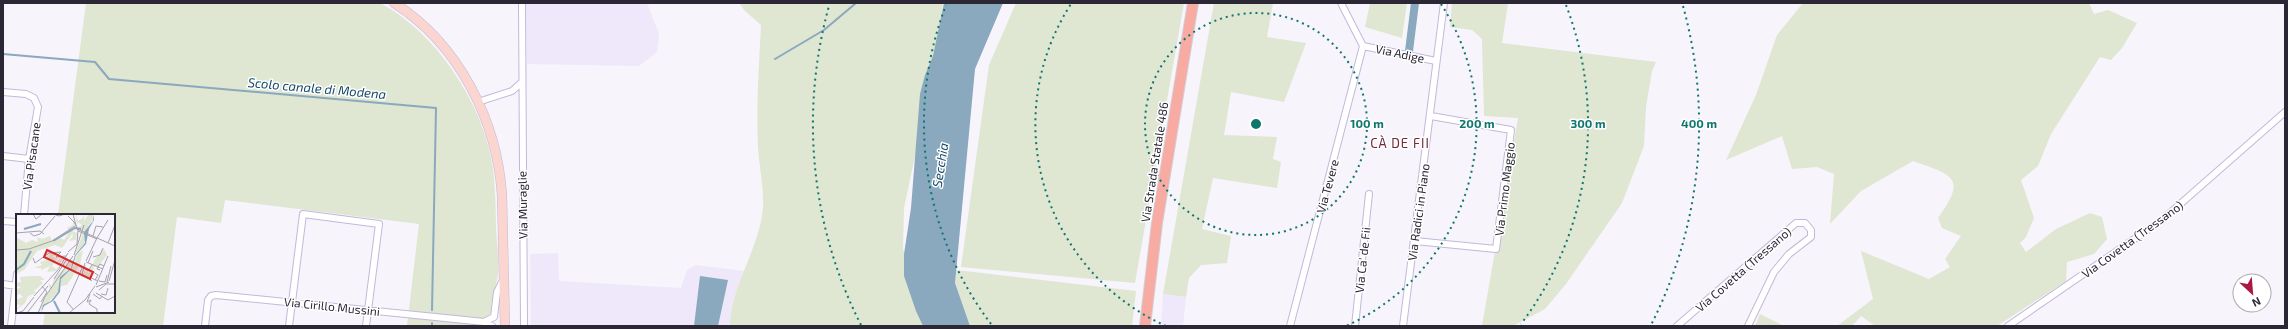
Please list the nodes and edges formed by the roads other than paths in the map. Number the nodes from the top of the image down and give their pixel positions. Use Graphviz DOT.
graph roads {
  1 [pos="394,3"];
  2 [pos="522,3"];
  3 [pos="1193,3"];
  4 [pos="1341,3"];
  5 [pos="1444,3"];
  6 [pos="1363,46"];
  7 [pos="1436,61"];
  8 [pos="521,83"];
  9 [pos="3,92"];
  10 [pos="478,102"];
  11 [pos="2285,112"];
  12 [pos="1431,116"];
  13 [pos="3,156"];
  14 [pos="29,159"];
  15 [pos="1369,194"];
  16 [pos="24,214"];
  17 [pos="3,221"];
  18 [pos="16,222"];
  19 [pos="1415,241"];
  20 [pos="504,277"];
  21 [pos="3,284"];
  22 [pos="16,286"];
  23 [pos="292,302"];
  24 [pos="367,310"];
  25 [pos="484,322"];
  26 [pos="10,326"];
  27 [pos="205,326"];
  28 [pos="289,326"];
  29 [pos="366,326"];
  30 [pos="492,326"];
  31 [pos="505,326"];
  32 [pos="524,326"];
  33 [pos="1145,326"];
  34 [pos="1290,326"];
  35 [pos="1355,326"];
  36 [pos="1403,326"];
  37 [pos="1677,326"];
  38 [pos="1748,326"];
  39 [pos="2008,326"];
  1 -- 10 [label="main road"];
  2 -- 8 [label="street, Via Muraglie"];
  3 -- 33 [label="main road, Via Strada Statale 486"];
  4 -- 6 [label="street"];
  5 -- 7 [label="street, Via Radici in Piano"];
  6 -- 7 [label="street, Via Adige"];
  6 -- 34 [label="street, Via Tevere"];
  7 -- 12 [label="street, Via Radici in Piano"];
  8 -- 10 [label="street"];
  8 -- 32 [label="street, Via Muraglie"];
  9 -- 14 [label="street, Via Pisacane"];
  10 -- 20 [label="main road"];
  11 -- 39 [label="street, Via Covetta (Tressano)"];
  12 -- 19 [label="street, Via Radici in Piano"];
  12 -- 19 [label="street, Via Primo Maggio"];
  13 -- 14 [label="street"];
  14 -- 16 [label="street, Via Pisacane"];
  15 -- 35 [label="street, Via Ca' de Fii"];
  17 -- 18 [label="street"];
  19 -- 36 [label="street, Via Radici in Piano"];
  20 -- 25 [label="street"];
  20 -- 31 [label="main road"];
  21 -- 22 [label="street"];
  22 -- 26 [label="street"];
  23 -- 24 [label="street, Via Cirillo Mussini"];
  23 -- 24 [label="street"];
  23 -- 27 [label="street, Via Cirillo Mussini"];
  23 -- 28 [label="street"];
  24 -- 25 [label="street, Via Cirillo Mussini"];
  24 -- 29 [label="street"];
  25 -- 30 [label="street"];
  37 -- 38 [label="street, Via Covetta (Tressano)"];
}
